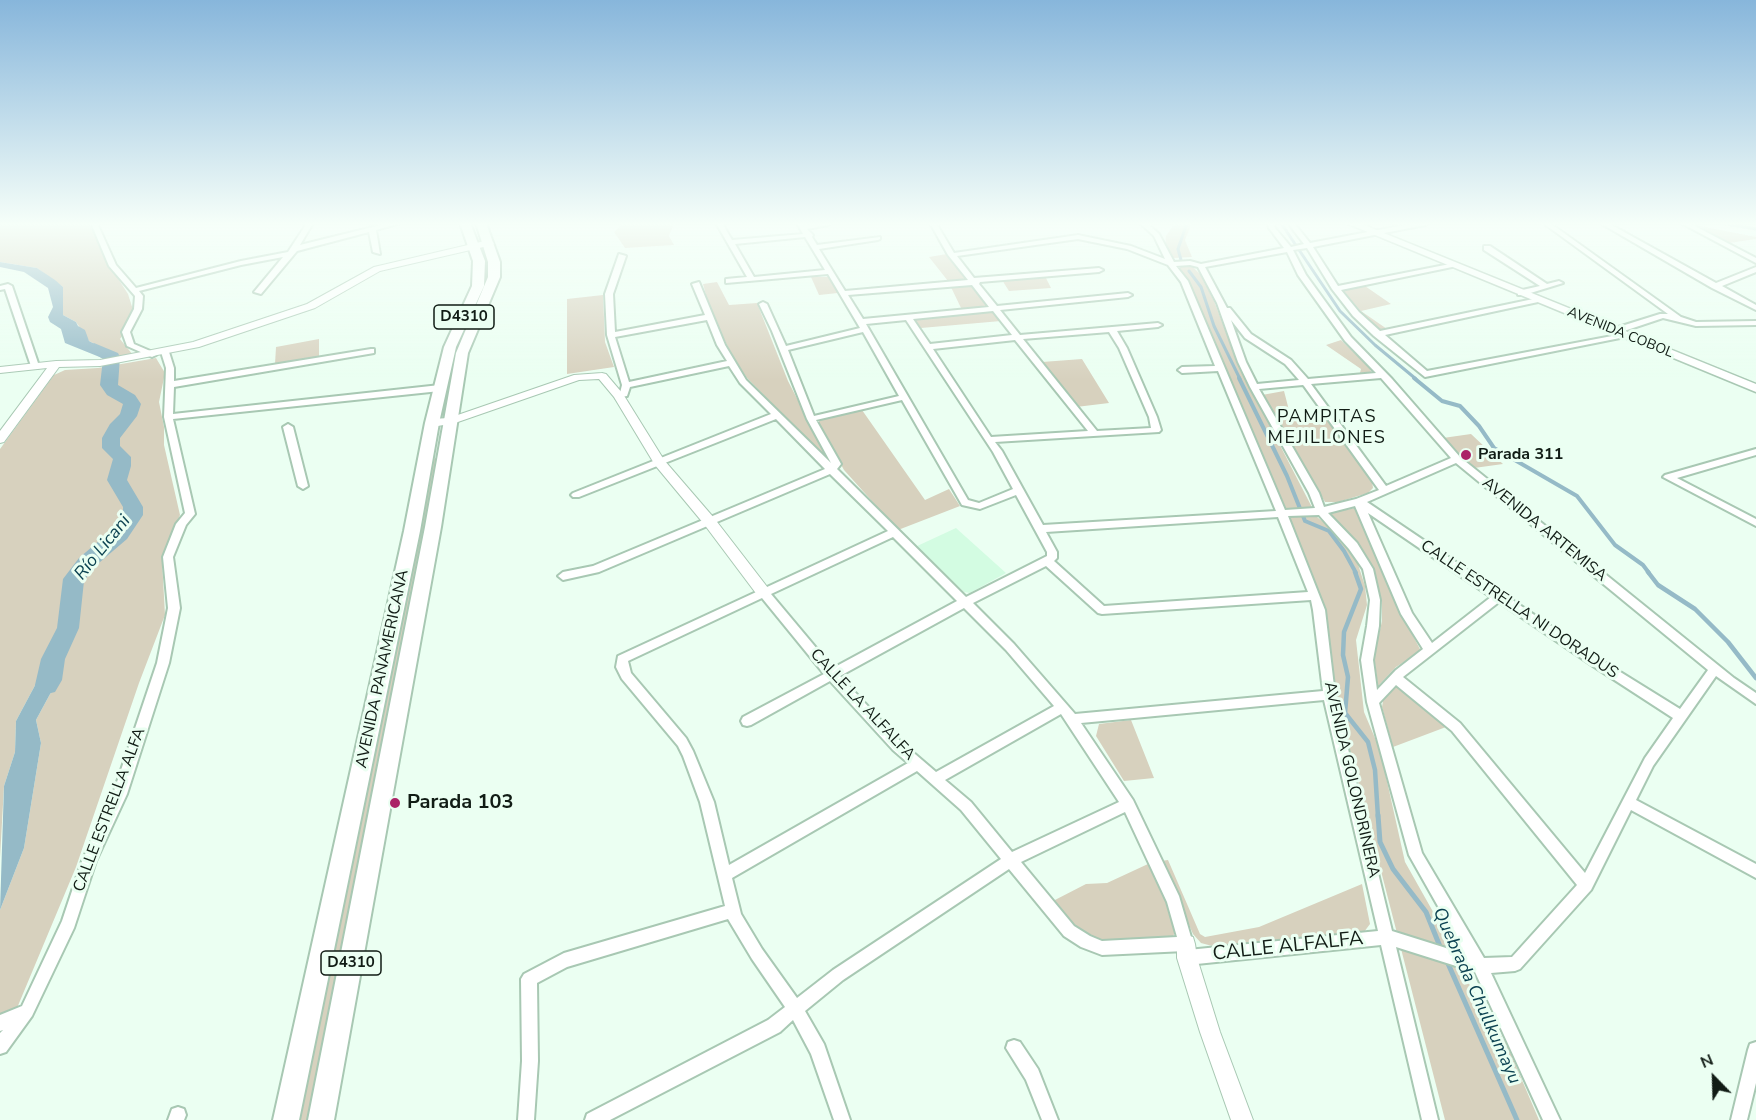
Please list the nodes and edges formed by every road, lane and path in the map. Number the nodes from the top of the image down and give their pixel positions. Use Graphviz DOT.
graph roads {
  1 [pos="122,275"];
  2 [pos="193,275"];
  3 [pos="272,275"];
  4 [pos="367,275"];
  5 [pos="480,275"];
  6 [pos="494,275"];
  7 [pos="615,275"];
  8 [pos="750,275"];
  9 [pos="794,275"];
  10 [pos="833,275"];
  11 [pos="970,275"];
  12 [pos="1040,275"];
  13 [pos="1180,275"];
  14 [pos="1206,275"];
  15 [pos="1302,275"];
  16 [pos="1323,275"];
  17 [pos="1402,275"];
  18 [pos="1477,275"];
  19 [pos="1529,275"];
  20 [pos="1619,275"];
  21 [pos="1696,275"];
  22 [pos="1741,275"];
  23 [pos="752,279"];
  24 [pos="729,281"];
  25 [pos="975,281"];
  26 [pos="1559,283"];
  27 [pos="696,284"];
  28 [pos="1545,286"];
  29 [pos="1715,286"];
  30 [pos="0,288"];
  31 [pos="1336,289"];
  32 [pos="136,290"];
  33 [pos="258,292"];
  34 [pos="844,293"];
  35 [pos="1521,293"];
  36 [pos="1128,295"];
  37 [pos="1538,300"];
  38 [pos="1221,303"];
  39 [pos="763,304"];
  40 [pos="1756,308"];
  41 [pos="996,309"];
  42 [pos="708,317"];
  43 [pos="908,317"];
  44 [pos="1678,318"];
  45 [pos="1743,323"];
  46 [pos="1756,323"];
  47 [pos="863,325"];
  48 [pos="1158,326"];
  49 [pos="1112,330"];
  50 [pos="1756,331"];
  51 [pos="1620,333"];
  52 [pos="1377,334"];
  53 [pos="611,335"];
  54 [pos="1018,338"];
  55 [pos="928,347"];
  56 [pos="782,349"];
  57 [pos="371,351"];
  58 [pos="165,352"];
  59 [pos="152,355"];
  60 [pos="730,363"];
  61 [pos="56,364"];
  62 [pos="35,366"];
  63 [pos="1221,368"];
  64 [pos="0,370"];
  65 [pos="1182,370"];
  66 [pos="1382,375"];
  67 [pos="1307,384"];
  68 [pos="168,385"];
  69 [pos="1254,387"];
  70 [pos="440,388"];
  71 [pos="1756,388"];
  72 [pos="623,390"];
  73 [pos="904,397"];
  74 [pos="777,415"];
  75 [pos="168,417"];
  76 [pos="810,419"];
  77 [pos="451,421"];
  78 [pos="432,423"];
  79 [pos="288,427"];
  80 [pos="1095,434"];
  81 [pos="0,439"];
  82 [pos="988,440"];
  83 [pos="446,445"];
  84 [pos="427,448"];
  85 [pos="1756,452"];
  86 [pos="1457,459"];
  87 [pos="658,462"];
  88 [pos="833,469"];
  89 [pos="303,486"];
  90 [pos="1384,490"];
  91 [pos="1018,491"];
  92 [pos="576,495"];
  93 [pos="1359,502"];
  94 [pos="1321,511"];
  95 [pos="1282,514"];
  96 [pos="709,521"];
  97 [pos="1756,523"];
  98 [pos="1040,529"];
  99 [pos="895,532"];
  100 [pos="1048,562"];
  101 [pos="563,576"];
  102 [pos="763,592"];
  103 [pos="1315,596"];
  104 [pos="1499,597"];
  105 [pos="965,602"];
  106 [pos="1431,651"];
  107 [pos="1715,669"];
  108 [pos="832,674"];
  109 [pos="1396,678"];
  110 [pos="1329,695"];
  111 [pos="1756,699"];
  112 [pos="1373,702"];
  113 [pos="1063,707"];
  114 [pos="1680,716"];
  115 [pos="1072,719"];
  116 [pos="747,721"];
  117 [pos="916,765"];
  118 [pos="936,779"];
  119 [pos="1628,802"];
  120 [pos="1128,804"];
  121 [pos="1012,859"];
  122 [pos="1756,871"];
  123 [pos="723,875"];
  124 [pos="1586,885"];
  125 [pos="733,911"];
  126 [pos="1388,937"];
  127 [pos="1187,951"];
  128 [pos="1480,966"];
  129 [pos="795,1008"];
  130 [pos="27,1011"];
  131 [pos="0,1023"];
  132 [pos="0,1046"];
  133 [pos="1014,1048"];
  134 [pos="1756,1050"];
  135 [pos="286,1120"];
  136 [pos="321,1120"];
  137 [pos="526,1120"];
  138 [pos="593,1120"];
  139 [pos="842,1120"];
  140 [pos="1050,1120"];
  141 [pos="1242,1120"];
  142 [pos="1430,1120"];
  143 [pos="1552,1120"];
  144 [pos="1739,1120"];
  1 -- 32 [label="street"];
  2 -- 32 [label="street"];
  3 -- 33 [label="street"];
  4 -- 58 [label="street"];
  5 -- 70 [label="main road, AVENIDA PANAMERICANA / D4310"];
  6 -- 77 [label="main road, AVENIDA PANAMERICANA / D4310"];
  7 -- 53 [label="street, CALLE LA ALFALFA"];
  8 -- 23 [label="street"];
  9 -- 23 [label="street"];
  10 -- 34 [label="street"];
  11 -- 25 [label="street"];
  12 -- 25 [label="street"];
  13 -- 63 [label="street, AVENIDA GOLONDRINERA"];
  14 -- 38 [label="street"];
  15 -- 66 [label="street, AVENIDA ARTEMISA"];
  16 -- 31 [label="street, AVENIDA ARTEMISA"];
  17 -- 31 [label="street"];
  18 -- 35 [label="main road, AVENIDA COBOL"];
  19 -- 28 [label="street"];
  20 -- 44 [label="street"];
  21 -- 29 [label="street"];
  22 -- 29 [label="street"];
  23 -- 24 [label="street"];
  25 -- 34 [label="street"];
  25 -- 41 [label="street"];
  26 -- 28 [label="street"];
  27 -- 42 [label="street"];
  28 -- 35 [label="street"];
  29 -- 40 [label="street"];
  30 -- 62 [label="street"];
  31 -- 52 [label="street, AVENIDA ARTEMISA"];
  32 -- 59 [label="street"];
  34 -- 47 [label="street"];
  35 -- 37 [label="main road, AVENIDA COBOL"];
  36 -- 41 [label="street"];
  37 -- 51 [label="main road, AVENIDA COBOL"];
  37 -- 52 [label="street"];
  38 -- 67 [label="street"];
  38 -- 69 [label="street"];
  39 -- 56 [label="street"];
  41 -- 43 [label="street"];
  41 -- 54 [label="street"];
  42 -- 53 [label="street"];
  42 -- 60 [label="street"];
  43 -- 47 [label="street"];
  43 -- 55 [label="street"];
  44 -- 45 [label="street"];
  44 -- 51 [label="street"];
  45 -- 46 [label="street"];
  45 -- 50 [label="street"];
  47 -- 56 [label="street"];
  47 -- 73 [label="street"];
  48 -- 49 [label="street"];
  49 -- 54 [label="street"];
  49 -- 80 [label="street"];
  51 -- 52 [label="street, AVENIDA ARTEMISA"];
  51 -- 71 [label="main road, AVENIDA COBOL"];
  53 -- 72 [label="street, CALLE LA ALFALFA"];
  54 -- 55 [label="street"];
  54 -- 80 [label="street"];
  55 -- 82 [label="street"];
  56 -- 76 [label="street"];
  57 -- 68 [label="street"];
  58 -- 59 [label="street"];
  58 -- 68 [label="street, CALLE ESTRELLA ALFA"];
  59 -- 61 [label="street"];
  60 -- 72 [label="street"];
  60 -- 74 [label="street"];
  61 -- 62 [label="street"];
  61 -- 81 [label="street"];
  62 -- 64 [label="street"];
  63 -- 65 [label="street"];
  63 -- 95 [label="street, AVENIDA GOLONDRINERA"];
  66 -- 67 [label="street"];
  66 -- 86 [label="street, AVENIDA ARTEMISA"];
  67 -- 69 [label="street"];
  67 -- 90 [label="street"];
  68 -- 75 [label="street, CALLE ESTRELLA ALFA"];
  69 -- 94 [label="street"];
  70 -- 75 [label="street"];
  70 -- 78 [label="main road, AVENIDA PANAMERICANA / D4310"];
  72 -- 77 [label="street, CALLE LA ALFALFA"];
  72 -- 87 [label="street, CALLE LA ALFALFA"];
  73 -- 76 [label="street"];
  73 -- 91 [label="street"];
  74 -- 87 [label="street"];
  74 -- 88 [label="street"];
  75 -- 130 [label="street, CALLE ESTRELLA ALFA"];
  76 -- 88 [label="street"];
  77 -- 78 [label="street"];
  77 -- 83 [label="main road, AVENIDA PANAMERICANA / D4310"];
  78 -- 84 [label="main road, AVENIDA PANAMERICANA / D4310"];
  79 -- 89 [label="street"];
  80 -- 82 [label="street"];
  82 -- 91 [label="street"];
  83 -- 84 [label="street"];
  83 -- 136 [label="main road, AVENIDA PANAMERICANA / D4310"];
  84 -- 135 [label="main road, AVENIDA PANAMERICANA / D4310"];
  85 -- 97 [label="street"];
  86 -- 90 [label="street"];
  86 -- 107 [label="street, AVENIDA ARTEMISA"];
  87 -- 92 [label="street"];
  87 -- 96 [label="street, CALLE LA ALFALFA"];
  88 -- 96 [label="street"];
  88 -- 99 [label="street"];
  90 -- 93 [label="street"];
  91 -- 98 [label="street"];
  93 -- 94 [label="street"];
  93 -- 104 [label="street, CALLE ESTRELLA NI DORADUS"];
  93 -- 106 [label="street"];
  94 -- 95 [label="street"];
  94 -- 112 [label="street"];
  95 -- 98 [label="street"];
  95 -- 103 [label="street, AVENIDA GOLONDRINERA"];
  96 -- 101 [label="street"];
  96 -- 102 [label="street, CALLE LA ALFALFA"];
  98 -- 100 [label="street"];
  99 -- 102 [label="street"];
  99 -- 105 [label="street"];
  100 -- 103 [label="street"];
  100 -- 105 [label="street"];
  102 -- 108 [label="street, CALLE LA ALFALFA"];
  102 -- 123 [label="street"];
  103 -- 110 [label="street, AVENIDA GOLONDRINERA"];
  104 -- 106 [label="street"];
  104 -- 114 [label="street, CALLE ESTRELLA NI DORADUS"];
  105 -- 108 [label="street"];
  105 -- 113 [label="street"];
  106 -- 109 [label="street"];
  107 -- 111 [label="street, AVENIDA ARTEMISA"];
  107 -- 114 [label="street"];
  108 -- 116 [label="street"];
  108 -- 117 [label="street, CALLE LA ALFALFA"];
  109 -- 112 [label="street"];
  109 -- 124 [label="street"];
  110 -- 115 [label="street"];
  110 -- 126 [label="street, AVENIDA GOLONDRINERA"];
  112 -- 128 [label="street"];
  113 -- 115 [label="street"];
  113 -- 118 [label="street"];
  114 -- 119 [label="street"];
  115 -- 120 [label="street"];
  117 -- 118 [label="street, CALLE LA ALFALFA"];
  117 -- 123 [label="street"];
  118 -- 121 [label="street, CALLE LA ALFALFA"];
  119 -- 122 [label="street"];
  119 -- 124 [label="street"];
  120 -- 121 [label="street"];
  120 -- 127 [label="street"];
  121 -- 127 [label="street, CALLE LA ALFALFA"];
  121 -- 129 [label="street"];
  123 -- 125 [label="street"];
  124 -- 128 [label="street"];
  125 -- 129 [label="street"];
  125 -- 137 [label="street"];
  126 -- 127 [label="street, CALLE ALFALFA"];
  126 -- 128 [label="street"];
  126 -- 142 [label="street, AVENIDA GOLONDRINERA"];
  127 -- 141 [label="street"];
  128 -- 143 [label="street"];
  129 -- 138 [label="street"];
  129 -- 139 [label="street"];
  130 -- 131 [label="street"];
  130 -- 132 [label="street, CALLE ESTRELLA ALFA"];
  133 -- 140 [label="street"];
  134 -- 144 [label="street"];
}
